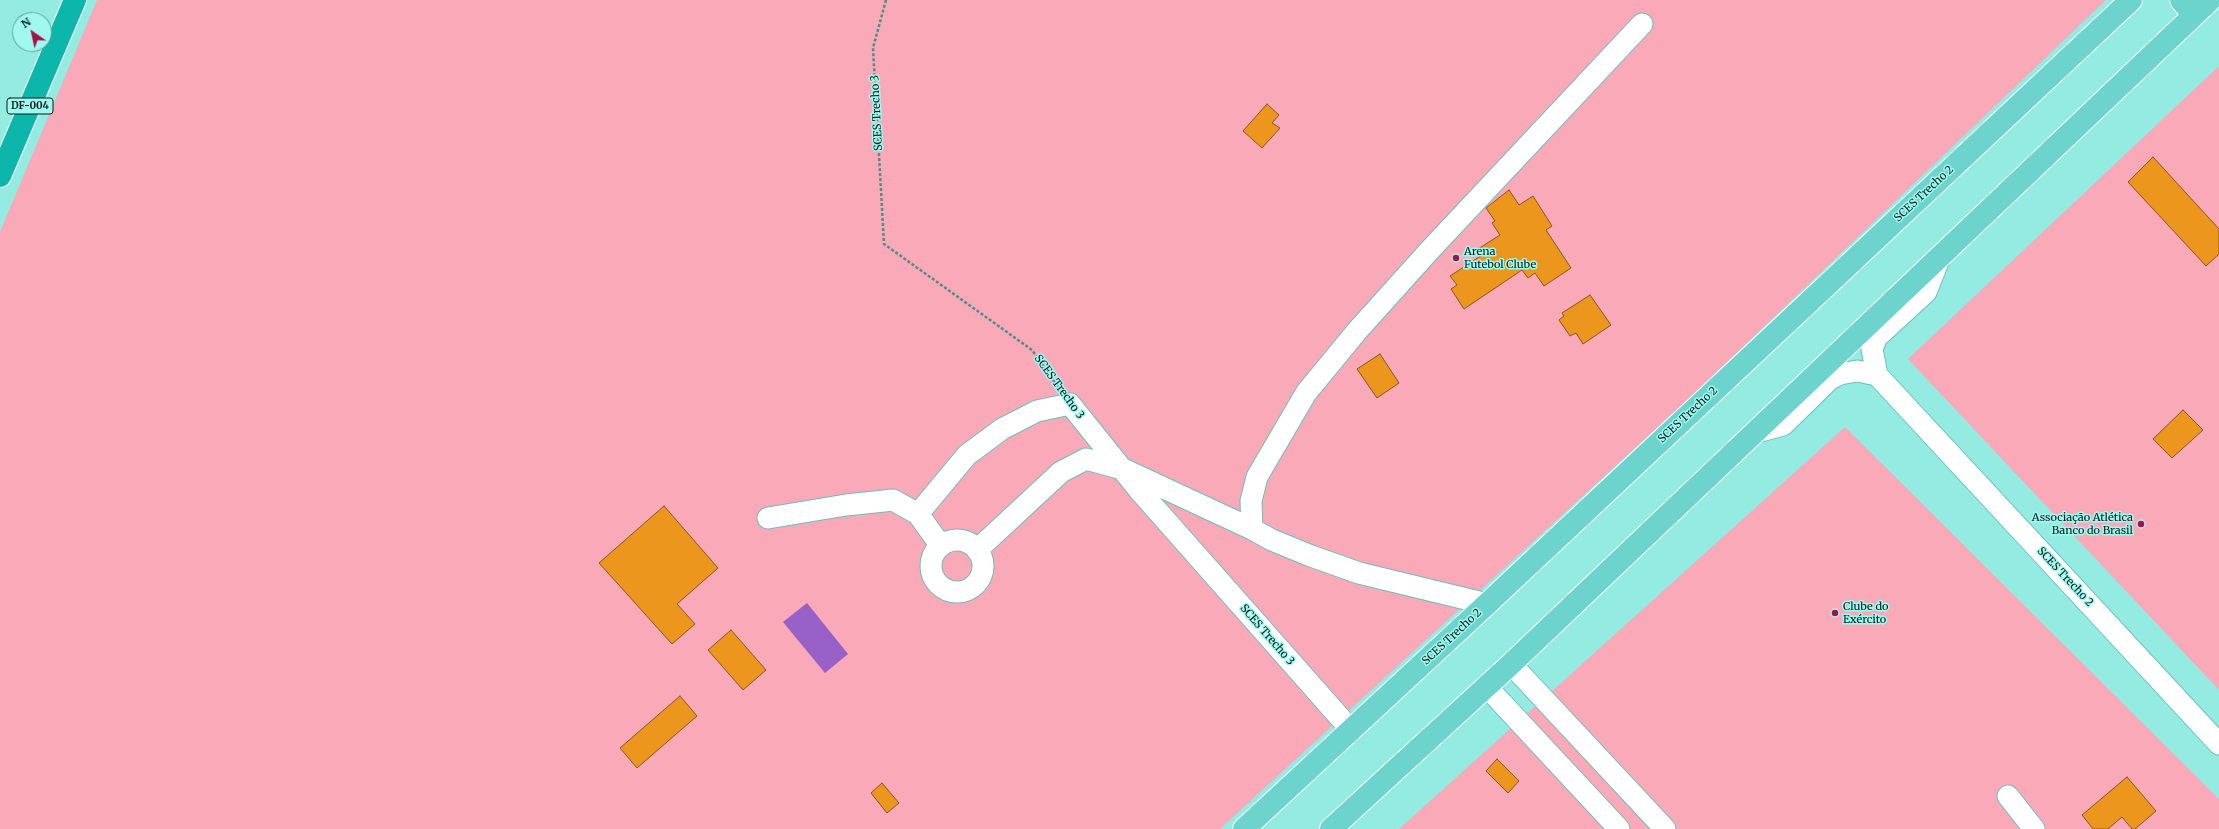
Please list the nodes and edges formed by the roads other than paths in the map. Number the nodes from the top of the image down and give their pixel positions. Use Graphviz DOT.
graph roads {
  1 [pos="75,0"];
  2 [pos="2130,0"];
  3 [pos="2210,0"];
  4 [pos="2187,8"];
  5 [pos="1642,24"];
  6 [pos="0,176"];
  7 [pos="1940,257"];
  8 [pos="1877,375"];
  9 [pos="1754,434"];
  10 [pos="1122,469"];
  11 [pos="918,514"];
  12 [pos="768,518"];
  13 [pos="1252,530"];
  14 [pos="941,546"];
  15 [pos="978,550"];
  16 [pos="1488,604"];
  17 [pos="1511,664"];
  18 [pos="1486,686"];
  19 [pos="1351,730"];
  20 [pos="2219,744"];
  21 [pos="1612,772"];
  22 [pos="1588,795"];
  23 [pos="2008,796"];
  24 [pos="1244,829"];
  25 [pos="1331,829"];
  26 [pos="1619,829"];
  27 [pos="1665,829"];
  28 [pos="2034,829"];
  1 -- 6 [label="highway, DF-004"];
  2 -- 16 [label="main road, SCES Trecho 2"];
  3 -- 4 [label="main road"];
  4 -- 7 [label="main road"];
  5 -- 13 [label="lane"];
  7 -- 8 [label="lane"];
  7 -- 9 [label="main road"];
  8 -- 9 [label="lane"];
  8 -- 20 [label="lane, SCES Trecho 2"];
  9 -- 17 [label="main road"];
  10 -- 11 [label="lane, SCES Trecho 3"];
  10 -- 13 [label="lane"];
  10 -- 15 [label="lane"];
  10 -- 19 [label="lane, SCES Trecho 3"];
  11 -- 12 [label="lane"];
  11 -- 14 [label="lane"];
  13 -- 16 [label="lane"];
  14 -- 15 [label="lane"];
  14 -- 15 [label="lane"];
  16 -- 19 [label="main road, SCES Trecho 2"];
  17 -- 18 [label="main road"];
  17 -- 21 [label="lane"];
  18 -- 22 [label="lane"];
  18 -- 25 [label="main road"];
  19 -- 24 [label="main road, SCES Trecho 2"];
  21 -- 22 [label="lane"];
  21 -- 27 [label="lane"];
  22 -- 26 [label="lane"];
  23 -- 28 [label="lane"];
}
